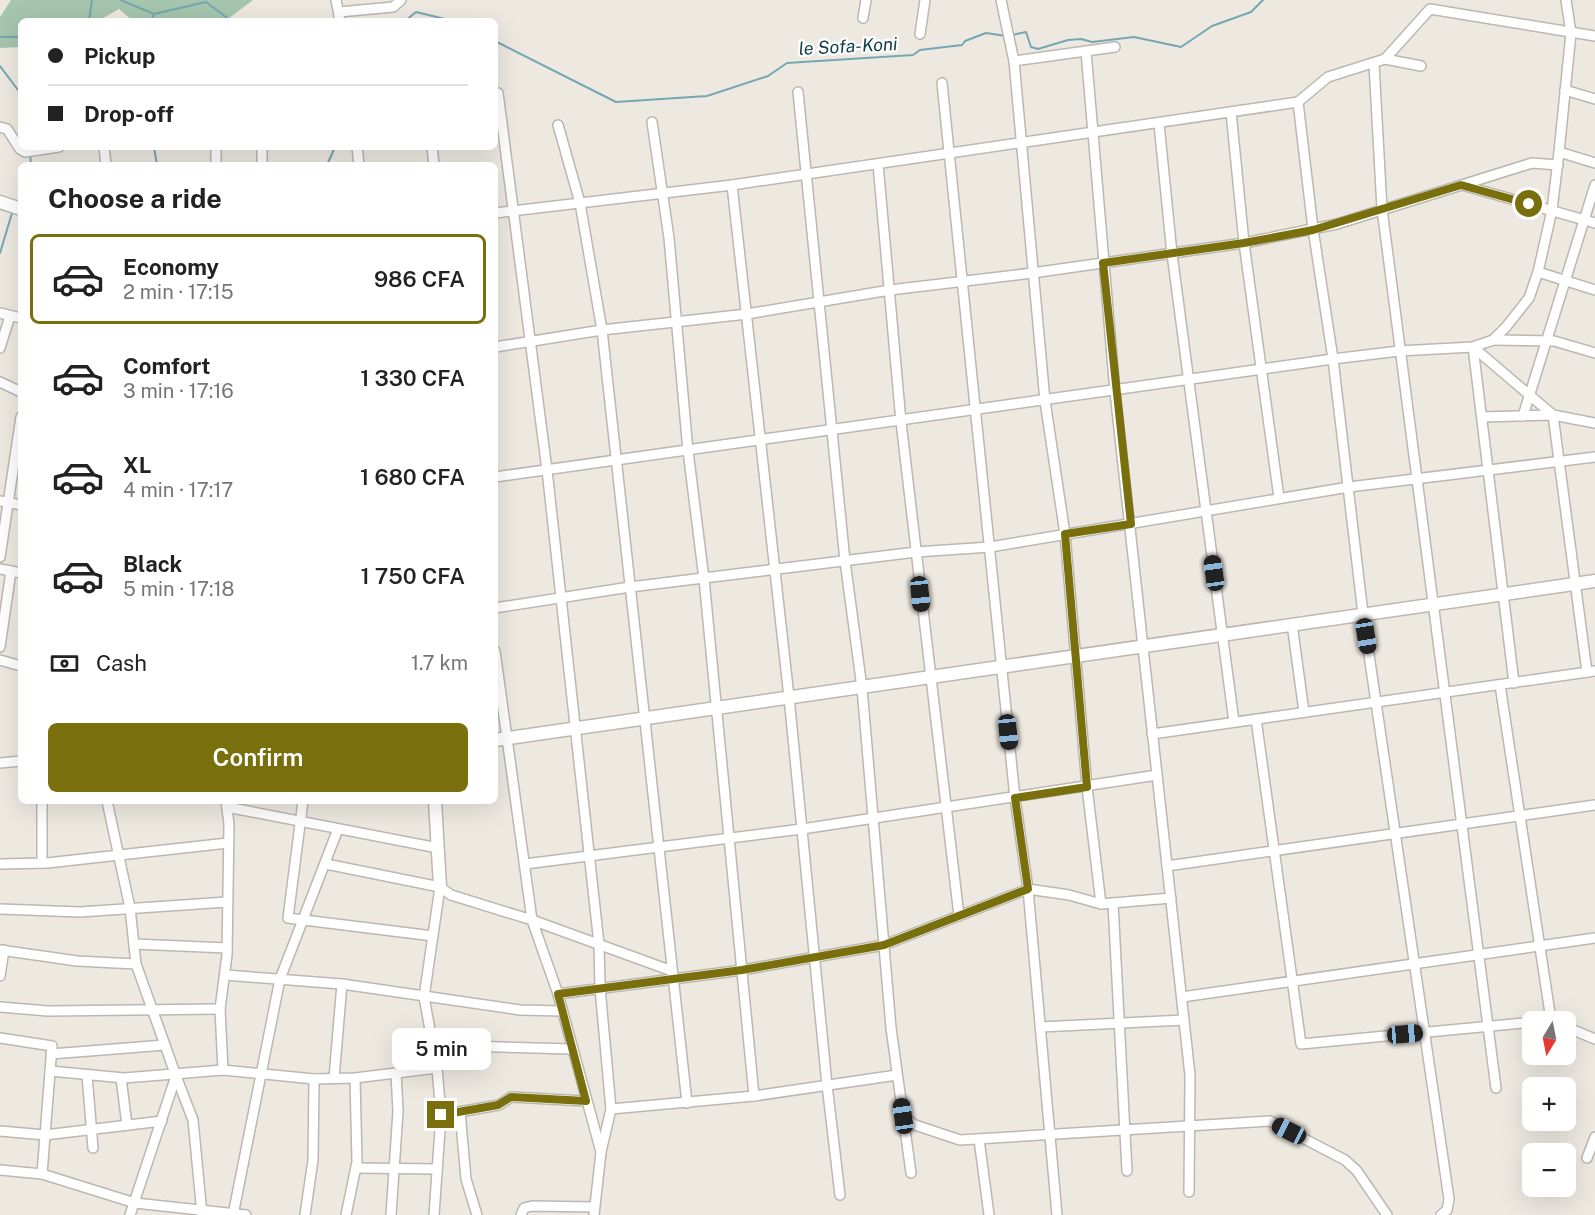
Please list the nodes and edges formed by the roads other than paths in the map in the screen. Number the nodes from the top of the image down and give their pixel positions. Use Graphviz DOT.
graph roads {
  1 [pos="336,0"];
  2 [pos="401,0"];
  3 [pos="866,0"];
  4 [pos="925,0"];
  5 [pos="1001,0"];
  6 [pos="1566,0"];
  7 [pos="339,16"];
  8 [pos="863,18"];
  9 [pos="1571,33"];
  10 [pos="920,34"];
  11 [pos="1595,35"];
  12 [pos="1115,47"];
  13 [pos="1086,51"];
  14 [pos="1385,59"];
  15 [pos="1014,61"];
  16 [pos="1374,64"];
  17 [pos="1421,66"];
  18 [pos="942,83"];
  19 [pos="1565,90"];
  20 [pos="798,92"];
  21 [pos="498,93"];
  22 [pos="1595,99"];
  23 [pos="1298,102"];
  24 [pos="1231,112"];
  25 [pos="652,122"];
  26 [pos="1159,124"];
  27 [pos="558,125"];
  28 [pos="0,127"];
  29 [pos="1092,134"];
  30 [pos="1022,141"];
  31 [pos="18,146"];
  32 [pos="22,150"];
  33 [pos="39,150"];
  34 [pos="1559,152"];
  35 [pos="949,153"];
  36 [pos="1595,163"];
  37 [pos="878,164"];
  38 [pos="1558,165"];
  39 [pos="806,174"];
  40 [pos="1595,184"];
  41 [pos="732,185"];
  42 [pos="1461,185"];
  43 [pos="663,192"];
  44 [pos="0,202"];
  45 [pos="580,203"];
  46 [pos="18,209"];
  47 [pos="1382,209"];
  48 [pos="512,210"];
  49 [pos="1552,210"];
  50 [pos="498,212"];
  51 [pos="1584,220"];
  52 [pos="1595,223"];
  53 [pos="1313,230"];
  54 [pos="1244,243"];
  55 [pos="1173,254"];
  56 [pos="1103,263"];
  57 [pos="1538,272"];
  58 [pos="1032,273"];
  59 [pos="960,280"];
  60 [pos="1565,280"];
  61 [pos="890,290"];
  62 [pos="1595,290"];
  63 [pos="819,302"];
  64 [pos="5,314"];
  65 [pos="747,314"];
  66 [pos="676,321"];
  67 [pos="602,330"];
  68 [pos="1493,340"];
  69 [pos="1546,340"];
  70 [pos="529,342"];
  71 [pos="498,346"];
  72 [pos="1473,346"];
  73 [pos="0,348"];
  74 [pos="1399,351"];
  75 [pos="1595,353"];
  76 [pos="1333,359"];
  77 [pos="1261,371"];
  78 [pos="1190,380"];
  79 [pos="0,382"];
  80 [pos="18,391"];
  81 [pos="1116,392"];
  82 [pos="1529,395"];
  83 [pos="1045,401"];
  84 [pos="974,410"];
  85 [pos="1553,415"];
  86 [pos="1523,416"];
  87 [pos="1482,417"];
  88 [pos="901,422"];
  89 [pos="1595,423"];
  90 [pos="831,431"];
  91 [pos="18,441"];
  92 [pos="760,441"];
  93 [pos="688,451"];
  94 [pos="1595,457"];
  95 [pos="618,460"];
  96 [pos="1559,461"];
  97 [pos="1488,469"];
  98 [pos="547,470"];
  99 [pos="498,477"];
  100 [pos="1418,478"];
  101 [pos="1349,487"];
  102 [pos="1279,498"];
  103 [pos="4,502"];
  104 [pos="1206,512"];
  105 [pos="1131,524"];
  106 [pos="1065,534"];
  107 [pos="990,547"];
  108 [pos="916,552"];
  109 [pos="0,557"];
  110 [pos="845,561"];
  111 [pos="0,569"];
  112 [pos="773,570"];
  113 [pos="16,572"];
  114 [pos="704,579"];
  115 [pos="1595,581"];
  116 [pos="1575,584"];
  117 [pos="630,587"];
  118 [pos="1503,593"];
  119 [pos="562,597"];
  120 [pos="1435,603"];
  121 [pos="498,608"];
  122 [pos="1363,614"];
  123 [pos="1292,624"];
  124 [pos="1222,634"];
  125 [pos="1141,646"];
  126 [pos="0,647"];
  127 [pos="1074,656"];
  128 [pos="0,660"];
  129 [pos="18,665"];
  130 [pos="1001,666"];
  131 [pos="1591,672"];
  132 [pos="930,677"];
  133 [pos="1514,683"];
  134 [pos="1500,685"];
  135 [pos="862,687"];
  136 [pos="1445,692"];
  137 [pos="498,695"];
  138 [pos="789,697"];
  139 [pos="1376,702"];
  140 [pos="716,708"];
  141 [pos="1304,712"];
  142 [pos="645,718"];
  143 [pos="1256,719"];
  144 [pos="1234,722"];
  145 [pos="576,729"];
  146 [pos="1152,734"];
  147 [pos="501,739"];
  148 [pos="18,761"];
  149 [pos="0,763"];
  150 [pos="1156,775"];
  151 [pos="1087,787"];
  152 [pos="1015,798"];
  153 [pos="42,804"];
  154 [pos="108,804"];
  155 [pos="226,804"];
  156 [pos="303,804"];
  157 [pos="435,804"];
  158 [pos="1595,805"];
  159 [pos="945,809"];
  160 [pos="1520,816"];
  161 [pos="873,818"];
  162 [pos="300,821"];
  163 [pos="1459,824"];
  164 [pos="338,829"];
  165 [pos="802,829"];
  166 [pos="1397,833"];
  167 [pos="728,837"];
  168 [pos="228,843"];
  169 [pos="659,846"];
  170 [pos="438,848"];
  171 [pos="1274,851"];
  172 [pos="118,854"];
  173 [pos="588,856"];
  174 [pos="42,863"];
  175 [pos="0,864"];
  176 [pos="326,864"];
  177 [pos="525,864"];
  178 [pos="1167,866"];
  179 [pos="440,887"];
  180 [pos="1028,889"];
  181 [pos="1171,898"];
  182 [pos="227,902"];
  183 [pos="1113,903"];
  184 [pos="1101,904"];
  185 [pos="130,908"];
  186 [pos="0,909"];
  187 [pos="959,916"];
  188 [pos="304,920"];
  189 [pos="532,920"];
  190 [pos="433,936"];
  191 [pos="1595,938"];
  192 [pos="134,944"];
  193 [pos="599,944"];
  194 [pos="884,945"];
  195 [pos="1540,946"];
  196 [pos="227,948"];
  197 [pos="2,950"];
  198 [pos="1479,954"];
  199 [pos="815,956"];
  200 [pos="1416,963"];
  201 [pos="136,964"];
  202 [pos="742,970"];
  203 [pos="225,975"];
  204 [pos="673,975"];
  205 [pos="0,976"];
  206 [pos="280,979"];
  207 [pos="1292,979"];
  208 [pos="342,984"];
  209 [pos="600,988"];
  210 [pos="558,994"];
  211 [pos="424,997"];
  212 [pos="1182,997"];
  213 [pos="0,1007"];
  214 [pos="150,1008"];
  215 [pos="220,1009"];
  216 [pos="562,1011"];
  217 [pos="1551,1011"];
  218 [pos="1184,1020"];
  219 [pos="1120,1023"];
  220 [pos="1522,1023"];
  221 [pos="1489,1026"];
  222 [pos="1040,1027"];
  223 [pos="1576,1031"];
  224 [pos="1426,1032"];
  225 [pos="0,1038"];
  226 [pos="1595,1039"];
  227 [pos="165,1045"];
  228 [pos="433,1045"];
  229 [pos="571,1049"];
  230 [pos="51,1054"];
  231 [pos="437,1068"];
  232 [pos="223,1070"];
  233 [pos="50,1071"];
  234 [pos="260,1073"];
  235 [pos="396,1073"];
  236 [pos="87,1075"];
  237 [pos="897,1075"];
  238 [pos="177,1076"];
  239 [pos="122,1078"];
  240 [pos="314,1078"];
  241 [pos="334,1078"];
  242 [pos="355,1078"];
  243 [pos="826,1085"];
  244 [pos="1496,1088"];
  245 [pos="754,1096"];
  246 [pos="586,1101"];
  247 [pos="687,1103"];
  248 [pos="611,1109"];
  249 [pos="460,1112"];
  250 [pos="441,1115"];
  251 [pos="903,1116"];
  252 [pos="162,1121"];
  253 [pos="127,1125"];
  254 [pos="1190,1126"];
  255 [pos="91,1130"];
  256 [pos="1125,1130"];
  257 [pos="0,1131"];
  258 [pos="45,1135"];
  259 [pos="1050,1135"];
  260 [pos="1595,1137"];
  261 [pos="979,1139"];
  262 [pos="93,1148"];
  263 [pos="601,1152"];
  264 [pos="1587,1158"];
  265 [pos="356,1168"];
  266 [pos="393,1168"];
  267 [pos="437,1169"];
  268 [pos="0,1170"];
  269 [pos="1127,1171"];
  270 [pos="911,1173"];
  271 [pos="42,1174"];
  272 [pos="1189,1192"];
  273 [pos="840,1195"];
  274 [pos="135,1203"];
  275 [pos="564,1211"];
  276 [pos="594,1211"];
  277 [pos="202,1213"];
  278 [pos="130,1215"];
  279 [pos="233,1215"];
  280 [pos="246,1215"];
  281 [pos="305,1215"];
  282 [pos="346,1215"];
  283 [pos="391,1215"];
  284 [pos="434,1215"];
  285 [pos="477,1215"];
  286 [pos="521,1215"];
  287 [pos="989,1215"];
  288 [pos="1057,1215"];
  289 [pos="1387,1215"];
  290 [pos="1441,1215"];
  1 -- 7 [label="street"];
  2 -- 7 [label="street"];
  3 -- 8 [label="street"];
  4 -- 10 [label="street"];
  5 -- 15 [label="street"];
  6 -- 9 [label="street"];
  9 -- 11 [label="street"];
  9 -- 14 [label="street"];
  9 -- 19 [label="street"];
  12 -- 13 [label="street"];
  13 -- 15 [label="street"];
  13 -- 29 [label="street"];
  14 -- 16 [label="street"];
  14 -- 17 [label="street"];
  15 -- 30 [label="street"];
  16 -- 23 [label="street"];
  16 -- 47 [label="street"];
  18 -- 35 [label="street"];
  19 -- 22 [label="street"];
  19 -- 34 [label="street"];
  20 -- 39 [label="street"];
  21 -- 48 [label="street"];
  23 -- 24 [label="street"];
  23 -- 53 [label="street"];
  24 -- 26 [label="street"];
  24 -- 54 [label="street"];
  25 -- 43 [label="street"];
  26 -- 29 [label="street"];
  26 -- 55 [label="street"];
  27 -- 45 [label="street"];
  28 -- 31 [label="street"];
  29 -- 30 [label="street"];
  29 -- 56 [label="street"];
  30 -- 35 [label="street"];
  30 -- 58 [label="street"];
  32 -- 33 [label="street"];
  34 -- 36 [label="street"];
  34 -- 38 [label="street"];
  35 -- 37 [label="street"];
  35 -- 59 [label="street"];
  37 -- 39 [label="street"];
  37 -- 61 [label="street"];
  38 -- 42 [label="street"];
  38 -- 49 [label="street"];
  39 -- 41 [label="street"];
  39 -- 63 [label="street"];
  40 -- 51 [label="street"];
  41 -- 43 [label="street"];
  41 -- 65 [label="street"];
  42 -- 47 [label="street"];
  42 -- 49 [label="street"];
  43 -- 45 [label="street"];
  43 -- 66 [label="street"];
  44 -- 46 [label="street"];
  45 -- 48 [label="street"];
  45 -- 67 [label="street"];
  47 -- 53 [label="street"];
  47 -- 74 [label="street"];
  48 -- 50 [label="street"];
  48 -- 70 [label="street"];
  49 -- 51 [label="street"];
  49 -- 57 [label="street"];
  51 -- 52 [label="street"];
  51 -- 60 [label="street"];
  53 -- 54 [label="street"];
  53 -- 76 [label="street"];
  54 -- 55 [label="street"];
  54 -- 77 [label="street"];
  55 -- 56 [label="street"];
  55 -- 78 [label="street"];
  56 -- 58 [label="street"];
  56 -- 81 [label="street"];
  57 -- 60 [label="street"];
  57 -- 68 [label="street"];
  58 -- 59 [label="street"];
  58 -- 83 [label="street"];
  59 -- 61 [label="street"];
  59 -- 84 [label="street"];
  60 -- 62 [label="street"];
  60 -- 69 [label="street"];
  61 -- 63 [label="street"];
  61 -- 88 [label="street"];
  63 -- 65 [label="street"];
  63 -- 90 [label="street"];
  64 -- 73 [label="street"];
  65 -- 66 [label="street"];
  65 -- 92 [label="street"];
  66 -- 67 [label="street"];
  66 -- 93 [label="street"];
  67 -- 70 [label="street"];
  67 -- 95 [label="street"];
  68 -- 69 [label="street"];
  68 -- 72 [label="street"];
  69 -- 75 [label="street"];
  69 -- 82 [label="street"];
  70 -- 71 [label="street"];
  70 -- 98 [label="street"];
  72 -- 74 [label="street"];
  72 -- 82 [label="street"];
  72 -- 87 [label="street"];
  74 -- 76 [label="street"];
  74 -- 100 [label="street"];
  76 -- 77 [label="street"];
  76 -- 101 [label="street"];
  77 -- 78 [label="street"];
  77 -- 102 [label="street"];
  78 -- 81 [label="street"];
  78 -- 104 [label="street"];
  79 -- 80 [label="street"];
  81 -- 83 [label="street"];
  81 -- 105 [label="street"];
  82 -- 85 [label="street"];
  82 -- 86 [label="street"];
  83 -- 84 [label="street"];
  83 -- 106 [label="street"];
  84 -- 88 [label="street"];
  84 -- 107 [label="street"];
  85 -- 86 [label="street"];
  85 -- 89 [label="street"];
  85 -- 96 [label="street"];
  86 -- 87 [label="street"];
  87 -- 97 [label="street"];
  88 -- 90 [label="street"];
  88 -- 108 [label="street"];
  90 -- 92 [label="street"];
  90 -- 110 [label="street"];
  91 -- 103 [label="street"];
  92 -- 93 [label="street"];
  92 -- 112 [label="street"];
  93 -- 95 [label="street"];
  93 -- 114 [label="street"];
  94 -- 96 [label="street"];
  95 -- 98 [label="street"];
  95 -- 117 [label="street"];
  96 -- 97 [label="street"];
  96 -- 116 [label="street"];
  97 -- 100 [label="street"];
  97 -- 118 [label="street"];
  98 -- 99 [label="street"];
  98 -- 119 [label="street"];
  100 -- 101 [label="street"];
  100 -- 120 [label="street"];
  101 -- 102 [label="street"];
  101 -- 122 [label="street"];
  102 -- 104 [label="street"];
  103 -- 109 [label="street"];
  104 -- 105 [label="street"];
  104 -- 124 [label="street"];
  105 -- 106 [label="street"];
  105 -- 125 [label="street"];
  106 -- 107 [label="street"];
  106 -- 127 [label="street"];
  107 -- 108 [label="street"];
  107 -- 130 [label="street"];
  108 -- 110 [label="street"];
  108 -- 132 [label="street"];
  110 -- 112 [label="street"];
  110 -- 135 [label="street"];
  111 -- 113 [label="street"];
  112 -- 114 [label="street"];
  112 -- 138 [label="street"];
  113 -- 126 [label="street"];
  114 -- 117 [label="street"];
  114 -- 140 [label="street"];
  115 -- 116 [label="street"];
  116 -- 118 [label="street"];
  116 -- 131 [label="street"];
  117 -- 119 [label="street"];
  117 -- 142 [label="street"];
  118 -- 120 [label="street"];
  118 -- 133 [label="street"];
  119 -- 121 [label="street"];
  119 -- 145 [label="street"];
  120 -- 122 [label="street"];
  120 -- 136 [label="street"];
  122 -- 123 [label="street"];
  122 -- 139 [label="street"];
  123 -- 124 [label="street"];
  123 -- 141 [label="street"];
  124 -- 125 [label="street"];
  124 -- 144 [label="street"];
  125 -- 127 [label="street"];
  125 -- 146 [label="street"];
  127 -- 130 [label="street"];
  127 -- 151 [label="street"];
  128 -- 129 [label="street"];
  130 -- 132 [label="street"];
  130 -- 152 [label="street"];
  131 -- 133 [label="street"];
  132 -- 135 [label="street"];
  132 -- 159 [label="street"];
  133 -- 134 [label="street"];
  134 -- 136 [label="street"];
  134 -- 160 [label="street"];
  135 -- 138 [label="street"];
  135 -- 161 [label="street"];
  136 -- 139 [label="street"];
  136 -- 163 [label="street"];
  137 -- 147 [label="street"];
  138 -- 140 [label="street"];
  138 -- 165 [label="street"];
  139 -- 141 [label="street"];
  139 -- 166 [label="street"];
  140 -- 142 [label="street"];
  140 -- 167 [label="street"];
  141 -- 143 [label="street"];
  142 -- 145 [label="street"];
  142 -- 169 [label="street"];
  143 -- 144 [label="street"];
  143 -- 171 [label="street"];
  144 -- 146 [label="street"];
  145 -- 147 [label="street"];
  145 -- 173 [label="street"];
  146 -- 150 [label="street"];
  147 -- 177 [label="street"];
  148 -- 149 [label="street"];
  150 -- 151 [label="street"];
  150 -- 178 [label="street"];
  151 -- 152 [label="street"];
  151 -- 184 [label="street"];
  152 -- 159 [label="street"];
  152 -- 180 [label="street"];
  153 -- 174 [label="street"];
  154 -- 172 [label="street"];
  155 -- 162 [label="street"];
  155 -- 168 [label="street"];
  156 -- 162 [label="street"];
  157 -- 170 [label="street"];
  158 -- 160 [label="street"];
  159 -- 161 [label="street"];
  159 -- 187 [label="street"];
  160 -- 163 [label="street"];
  160 -- 195 [label="street"];
  161 -- 165 [label="street"];
  161 -- 194 [label="street"];
  162 -- 164 [label="street"];
  162 -- 188 [label="street"];
  163 -- 166 [label="street"];
  163 -- 198 [label="street"];
  164 -- 170 [label="street"];
  164 -- 176 [label="street"];
  165 -- 167 [label="street"];
  165 -- 199 [label="street"];
  166 -- 171 [label="street"];
  166 -- 200 [label="street"];
  167 -- 169 [label="street"];
  167 -- 202 [label="street"];
  168 -- 172 [label="street"];
  168 -- 182 [label="street"];
  169 -- 173 [label="street"];
  169 -- 204 [label="street"];
  170 -- 179 [label="street"];
  171 -- 178 [label="street"];
  171 -- 207 [label="street"];
  172 -- 174 [label="street"];
  172 -- 185 [label="street"];
  173 -- 177 [label="street"];
  173 -- 193 [label="street"];
  174 -- 175 [label="street"];
  176 -- 179 [label="street"];
  176 -- 188 [label="street"];
  177 -- 189 [label="street"];
  178 -- 181 [label="street"];
  179 -- 189 [label="street"];
  179 -- 190 [label="street"];
  180 -- 184 [label="street"];
  180 -- 187 [label="street"];
  180 -- 222 [label="street"];
  181 -- 183 [label="street"];
  181 -- 212 [label="street"];
  182 -- 185 [label="street"];
  182 -- 196 [label="street"];
  183 -- 184 [label="street"];
  183 -- 219 [label="street"];
  185 -- 186 [label="street"];
  185 -- 192 [label="street"];
  187 -- 194 [label="street"];
  188 -- 190 [label="street"];
  188 -- 206 [label="street"];
  189 -- 193 [label="street"];
  189 -- 210 [label="street"];
  190 -- 211 [label="street"];
  191 -- 195 [label="street"];
  192 -- 196 [label="street"];
  192 -- 201 [label="street"];
  193 -- 204 [label="street"];
  193 -- 209 [label="street"];
  194 -- 199 [label="street"];
  194 -- 237 [label="street"];
  195 -- 198 [label="street"];
  195 -- 217 [label="street"];
  196 -- 203 [label="street"];
  197 -- 201 [label="street"];
  197 -- 205 [label="street"];
  198 -- 200 [label="street"];
  198 -- 221 [label="street"];
  199 -- 202 [label="street"];
  199 -- 243 [label="street"];
  200 -- 207 [label="street"];
  200 -- 224 [label="street"];
  201 -- 214 [label="street"];
  202 -- 204 [label="street"];
  202 -- 245 [label="street"];
  203 -- 206 [label="street"];
  203 -- 215 [label="street"];
  204 -- 209 [label="street"];
  204 -- 247 [label="street"];
  206 -- 208 [label="street"];
  206 -- 234 [label="street"];
  207 -- 212 [label="street"];
  207 -- 224 [label="street"];
  208 -- 211 [label="street"];
  208 -- 241 [label="street"];
  209 -- 210 [label="street"];
  209 -- 248 [label="street"];
  210 -- 216 [label="street"];
  211 -- 216 [label="street"];
  211 -- 228 [label="street"];
  212 -- 218 [label="street"];
  213 -- 214 [label="street"];
  214 -- 215 [label="street"];
  214 -- 227 [label="street"];
  215 -- 232 [label="street"];
  216 -- 229 [label="street"];
  218 -- 219 [label="street"];
  218 -- 254 [label="street"];
  219 -- 222 [label="street"];
  219 -- 256 [label="street"];
  220 -- 221 [label="street"];
  221 -- 224 [label="street"];
  221 -- 244 [label="street"];
  222 -- 259 [label="street"];
  223 -- 226 [label="street"];
  224 -- 290 [label="street"];
  225 -- 230 [label="street"];
  227 -- 230 [label="street"];
  227 -- 238 [label="street"];
  228 -- 229 [label="street"];
  228 -- 231 [label="street"];
  229 -- 246 [label="street"];
  230 -- 233 [label="street"];
  231 -- 235 [label="street"];
  231 -- 250 [label="street"];
  232 -- 234 [label="street"];
  232 -- 238 [label="street"];
  233 -- 236 [label="street"];
  233 -- 258 [label="street"];
  234 -- 240 [label="street"];
  234 -- 279 [label="street"];
  235 -- 242 [label="street"];
  235 -- 266 [label="street"];
  236 -- 239 [label="street"];
  236 -- 255 [label="street"];
  237 -- 243 [label="street"];
  237 -- 251 [label="street"];
  238 -- 239 [label="street"];
  238 -- 252 [label="street"];
  238 -- 277 [label="street"];
  239 -- 253 [label="street"];
  240 -- 241 [label="street"];
  240 -- 281 [label="street"];
  241 -- 242 [label="street"];
  242 -- 265 [label="street"];
  243 -- 245 [label="street"];
  243 -- 273 [label="street"];
  245 -- 247 [label="street"];
  246 -- 249 [label="street"];
  246 -- 263 [label="street"];
  247 -- 248 [label="street"];
  248 -- 263 [label="street"];
  249 -- 250 [label="street"];
  249 -- 285 [label="street"];
  250 -- 267 [label="street"];
  251 -- 261 [label="street"];
  251 -- 270 [label="street"];
  252 -- 253 [label="street"];
  252 -- 274 [label="street"];
  253 -- 255 [label="street"];
  254 -- 256 [label="street"];
  254 -- 272 [label="street"];
  254 -- 289 [label="street"];
  255 -- 258 [label="street"];
  255 -- 262 [label="street"];
  256 -- 259 [label="street"];
  256 -- 269 [label="street"];
  257 -- 258 [label="street"];
  258 -- 271 [label="street"];
  259 -- 261 [label="street"];
  259 -- 288 [label="street"];
  260 -- 264 [label="street"];
  261 -- 287 [label="street"];
  263 -- 276 [label="street"];
  265 -- 266 [label="street"];
  265 -- 282 [label="street"];
  266 -- 267 [label="street"];
  266 -- 283 [label="street"];
  267 -- 284 [label="street"];
  268 -- 271 [label="street"];
  271 -- 274 [label="street"];
  274 -- 277 [label="street"];
  274 -- 278 [label="street"];
  275 -- 276 [label="street"];
  275 -- 286 [label="street"];
  277 -- 279 [label="street"];
  279 -- 280 [label="street"];
}
